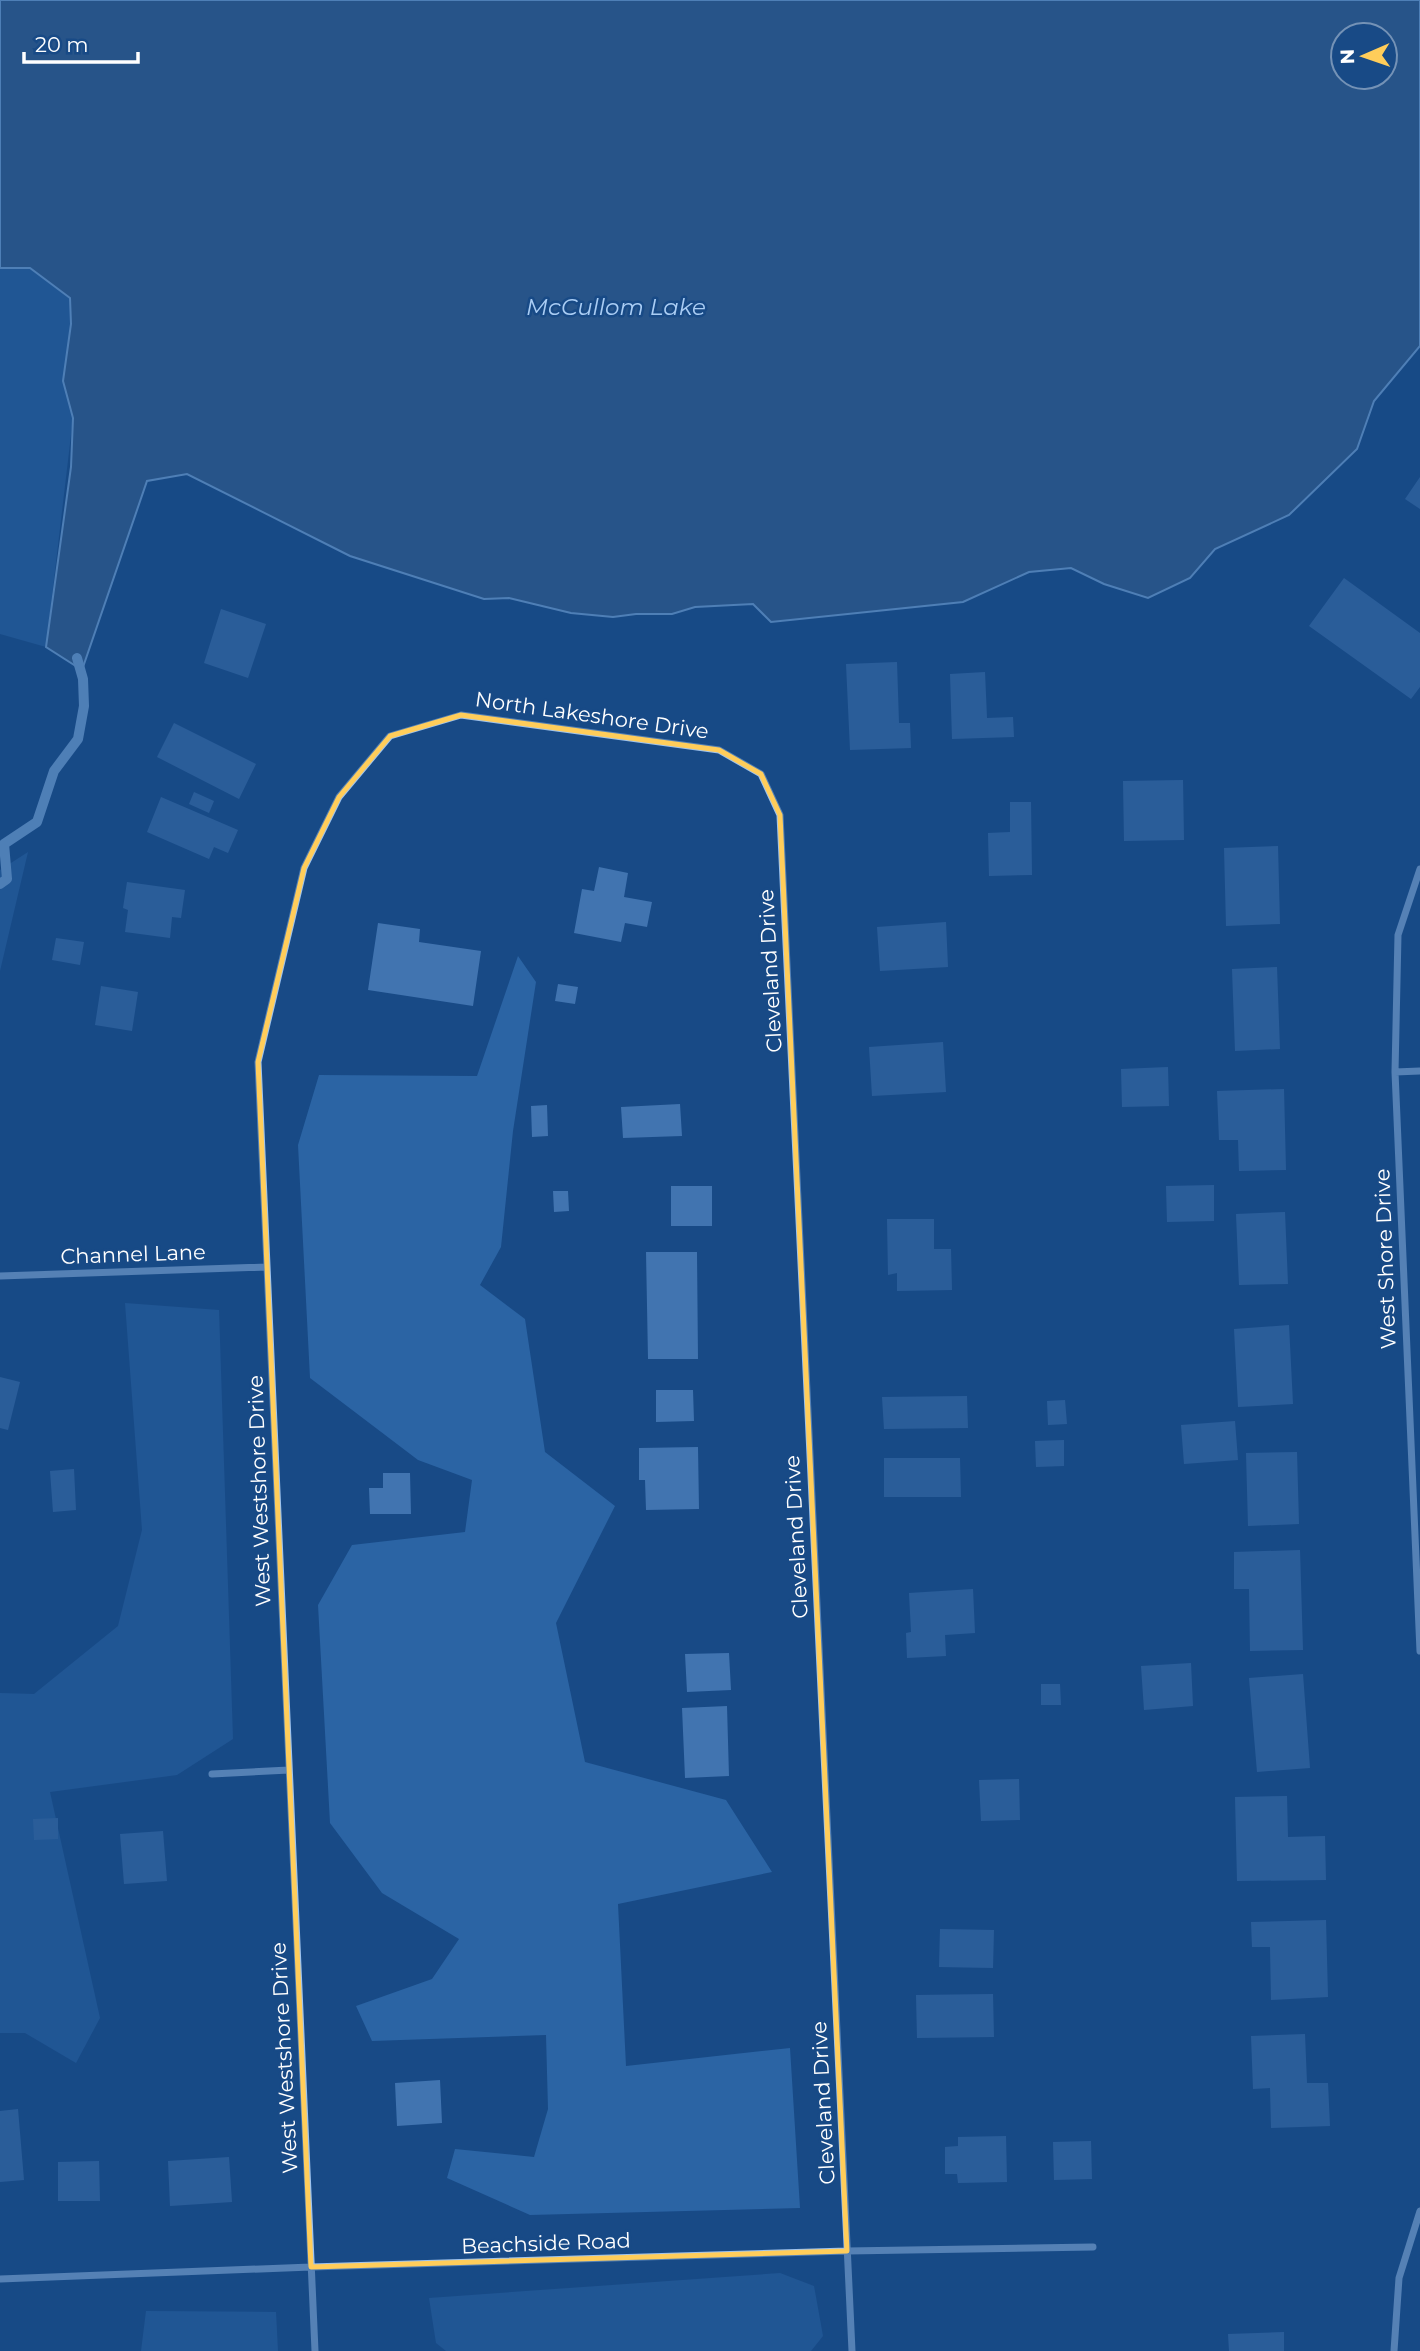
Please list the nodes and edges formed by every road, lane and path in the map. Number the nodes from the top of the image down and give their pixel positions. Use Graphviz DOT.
graph roads {
  1 [pos="461,715"];
  2 [pos="719,750"];
  3 [pos="1420,869"];
  4 [pos="1420,1071"];
  5 [pos="1395,1072"];
  6 [pos="267,1267"];
  7 [pos="0,1276"];
  8 [pos="1420,1651"];
  9 [pos="289,1770"];
  10 [pos="212,1774"];
  11 [pos="1420,2211"];
  12 [pos="1093,2247"];
  13 [pos="847,2251"];
  14 [pos="311,2267"];
  15 [pos="0,2279"];
  16 [pos="315,2351"];
  17 [pos="852,2351"];
  18 [pos="1394,2351"];
  1 -- 2 [label="street, North Lakeshore Drive"];
  1 -- 6 [label="street, West Westshore Drive"];
  2 -- 13 [label="street, Cleveland Drive"];
  3 -- 5 [label="street, West Shore Drive"];
  4 -- 5 [label="street"];
  5 -- 8 [label="street, West Shore Drive"];
  6 -- 7 [label="street, Channel Lane"];
  6 -- 9 [label="street, West Westshore Drive"];
  9 -- 10 [label="street"];
  9 -- 14 [label="street, West Westshore Drive"];
  11 -- 18 [label="street"];
  12 -- 13 [label="street, Beachside Road"];
  13 -- 14 [label="street, Beachside Road"];
  13 -- 17 [label="street, Cleveland Drive"];
  14 -- 15 [label="street, Beachside Road"];
  14 -- 16 [label="street, West Westshore Drive"];
}
